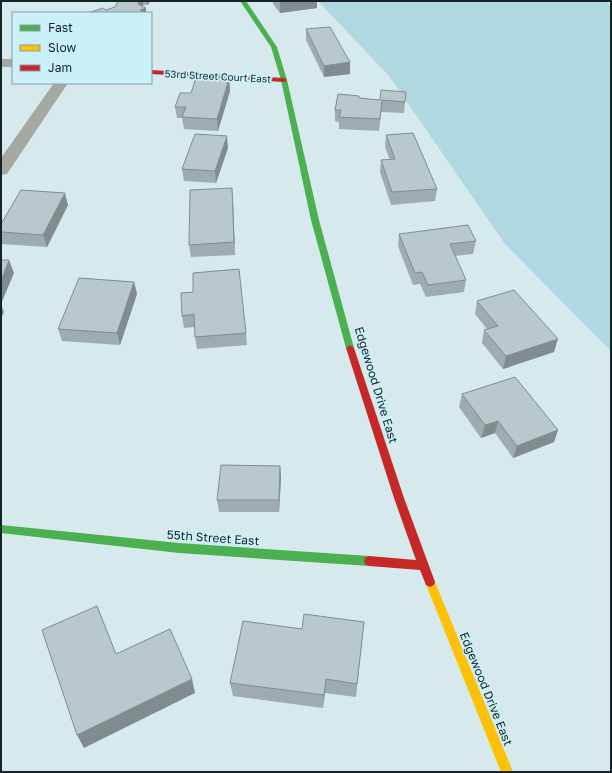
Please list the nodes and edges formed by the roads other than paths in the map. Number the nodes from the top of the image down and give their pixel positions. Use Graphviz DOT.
graph roads {
  1 [pos="243,1"];
  2 [pos="1,63"];
  3 [pos="12,63"];
  4 [pos="152,72"];
  5 [pos="284,80"];
  6 [pos="60,84"];
  7 [pos="1,170"];
  8 [pos="1,529"];
  9 [pos="423,565"];
  10 [pos="507,772"];
  1 -- 5 [label="street, Edgewood Drive East"];
  2 -- 3 [label="street"];
  4 -- 5 [label="street, 53rd Street Court East"];
  5 -- 9 [label="street, Edgewood Drive East"];
  6 -- 7 [label="street"];
  8 -- 9 [label="street, 55th Street East"];
  9 -- 10 [label="street, Edgewood Drive East"];
}
